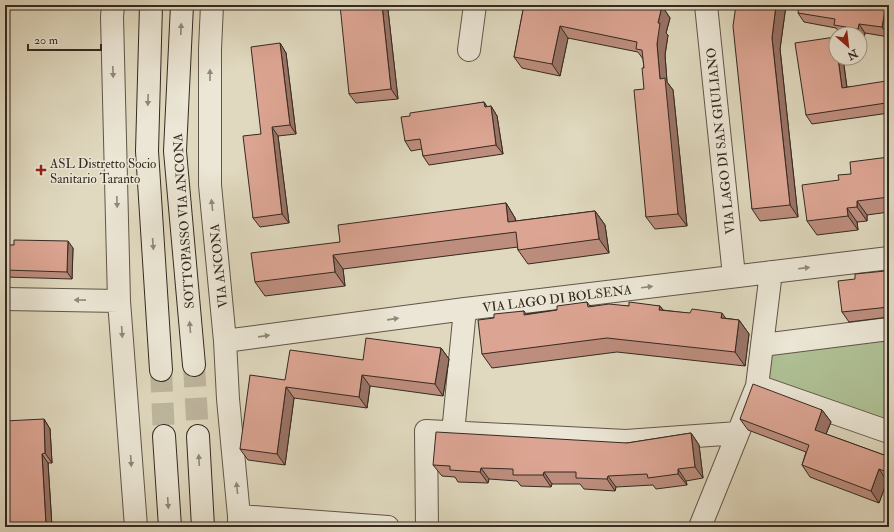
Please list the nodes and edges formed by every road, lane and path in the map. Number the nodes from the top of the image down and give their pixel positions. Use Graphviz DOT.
graph roads {
  1 [pos="113,5"];
  2 [pos="151,5"];
  3 [pos="182,5"];
  4 [pos="212,5"];
  5 [pos="475,5"];
  6 [pos="706,5"];
  7 [pos="469,50"];
  8 [pos="889,258"];
  9 [pos="771,272"];
  10 [pos="734,276"];
  11 [pos="5,299"];
  12 [pos="119,302"];
  13 [pos="466,309"];
  14 [pos="889,329"];
  15 [pos="225,341"];
  16 [pos="762,345"];
  17 [pos="194,365"];
  18 [pos="161,370"];
  19 [pos="757,386"];
  20 [pos="889,432"];
  21 [pos="453,433"];
  22 [pos="738,433"];
  23 [pos="164,436"];
  24 [pos="198,436"];
  25 [pos="239,521"];
  26 [pos="136,527"];
  27 [pos="170,527"];
  28 [pos="203,527"];
  29 [pos="388,527"];
  30 [pos="427,527"];
  31 [pos="700,527"];
  1 -- 12 [label="street, one-way"];
  2 -- 18 [label="street, one-way"];
  17 -- 3 [label="street, SOTTOPASSO VIA ANCONA, one-way"];
  15 -- 4 [label="street, VIA ANCONA, one-way"];
  5 -- 7 [label="street"];
  6 -- 10 [label="street, VIA LAGO DI SAN GIULIANO"];
  9 -- 8 [label="street, VIA LAGO DI BOLSENA, one-way"];
  9 -- 10 [label="street, VIA LAGO DI BOLSENA"];
  9 -- 16 [label="street"];
  13 -- 10 [label="street, VIA LAGO DI BOLSENA, one-way"];
  12 -- 11 [label="street, one-way"];
  12 -- 26 [label="street, one-way"];
  15 -- 13 [label="street, VIA LAGO DI BOLSENA, one-way"];
  13 -- 21 [label="street"];
  14 -- 16 [label="street"];
  25 -- 15 [label="street, VIA ANCONA, one-way"];
  16 -- 19 [label="street"];
  19 -- 20 [label="street"];
  19 -- 22 [label="street"];
  21 -- 22 [label="street"];
  21 -- 30 [label="street"];
  22 -- 31 [label="street"];
  23 -- 27 [label="street, one-way"];
  28 -- 24 [label="street, one-way"];
  25 -- 29 [label="street"];
}
